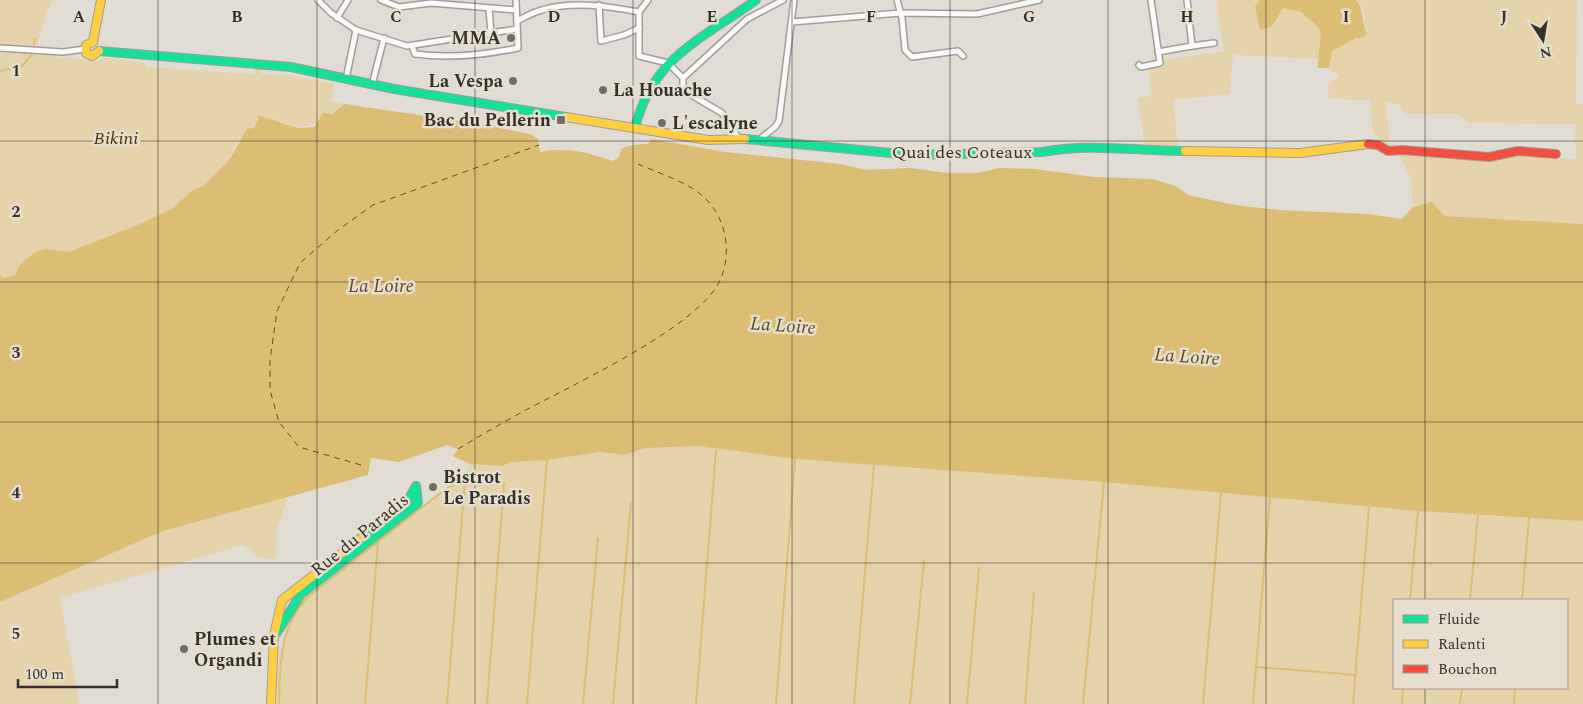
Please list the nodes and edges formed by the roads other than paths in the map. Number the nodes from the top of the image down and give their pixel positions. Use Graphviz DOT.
graph roads {
  1 [pos="318,0"];
  2 [pos="348,0"];
  3 [pos="382,0"];
  4 [pos="516,0"];
  5 [pos="648,0"];
  6 [pos="756,0"];
  7 [pos="783,0"];
  8 [pos="794,0"];
  9 [pos="897,0"];
  10 [pos="1039,0"];
  11 [pos="1152,0"];
  12 [pos="1187,0"];
  13 [pos="98,1"];
  14 [pos="599,5"];
  15 [pos="489,9"];
  16 [pos="516,10"];
  17 [pos="639,12"];
  18 [pos="900,13"];
  19 [pos="337,18"];
  20 [pos="517,21"];
  21 [pos="792,22"];
  22 [pos="638,28"];
  23 [pos="517,29"];
  24 [pos="356,30"];
  25 [pos="491,33"];
  26 [pos="384,38"];
  27 [pos="93,42"];
  28 [pos="1214,43"];
  29 [pos="412,46"];
  30 [pos="1192,46"];
  31 [pos="0,48"];
  32 [pos="85,49"];
  33 [pos="99,51"];
  34 [pos="1158,52"];
  35 [pos="963,56"];
  36 [pos="668,63"];
  37 [pos="1139,65"];
  38 [pos="683,78"];
  39 [pos="346,80"];
  40 [pos="372,85"];
  41 [pos="635,128"];
  42 [pos="739,139"];
  43 [pos="760,139"];
  44 [pos="1556,154"];
  45 [pos="276,634"];
  46 [pos="271,704"];
  1 -- 19 [label="street"];
  2 -- 19 [label="street"];
  3 -- 15 [label="street"];
  4 -- 16 [label="street"];
  5 -- 17 [label="street"];
  6 -- 36 [label="street"];
  7 -- 38 [label="street"];
  8 -- 21 [label="street"];
  9 -- 18 [label="street"];
  10 -- 18 [label="street"];
  11 -- 34 [label="street"];
  12 -- 30 [label="street"];
  13 -- 27 [label="street"];
  14 -- 17 [label="street"];
  14 -- 20 [label="street"];
  14 -- 22 [label="street"];
  15 -- 16 [label="street"];
  15 -- 25 [label="street"];
  16 -- 20 [label="street"];
  17 -- 22 [label="street"];
  18 -- 21 [label="street"];
  18 -- 35 [label="street"];
  19 -- 24 [label="street"];
  20 -- 23 [label="street"];
  21 -- 43 [label="street"];
  22 -- 36 [label="street"];
  23 -- 25 [label="street"];
  23 -- 29 [label="street"];
  24 -- 26 [label="street"];
  24 -- 39 [label="street"];
  25 -- 29 [label="street"];
  26 -- 29 [label="street"];
  26 -- 40 [label="street"];
  27 -- 32 [label="street"];
  27 -- 33 [label="street"];
  28 -- 30 [label="street"];
  30 -- 34 [label="street"];
  31 -- 32 [label="street"];
  32 -- 33 [label="street"];
  33 -- 39 [label="street, Quai des Coteaux"];
  34 -- 37 [label="street"];
  36 -- 38 [label="street"];
  36 -- 41 [label="street"];
  38 -- 42 [label="street"];
  39 -- 40 [label="street, Quai des Coteaux"];
  40 -- 41 [label="street, Quai des Coteaux"];
  41 -- 42 [label="street, Quai des Coteaux"];
  42 -- 43 [label="street, Quai des Coteaux"];
  43 -- 44 [label="street, Quai des Coteaux"];
  45 -- 45 [label="street, Rue du Paradis"];
  45 -- 46 [label="street, Rue du Paradis"];
}
